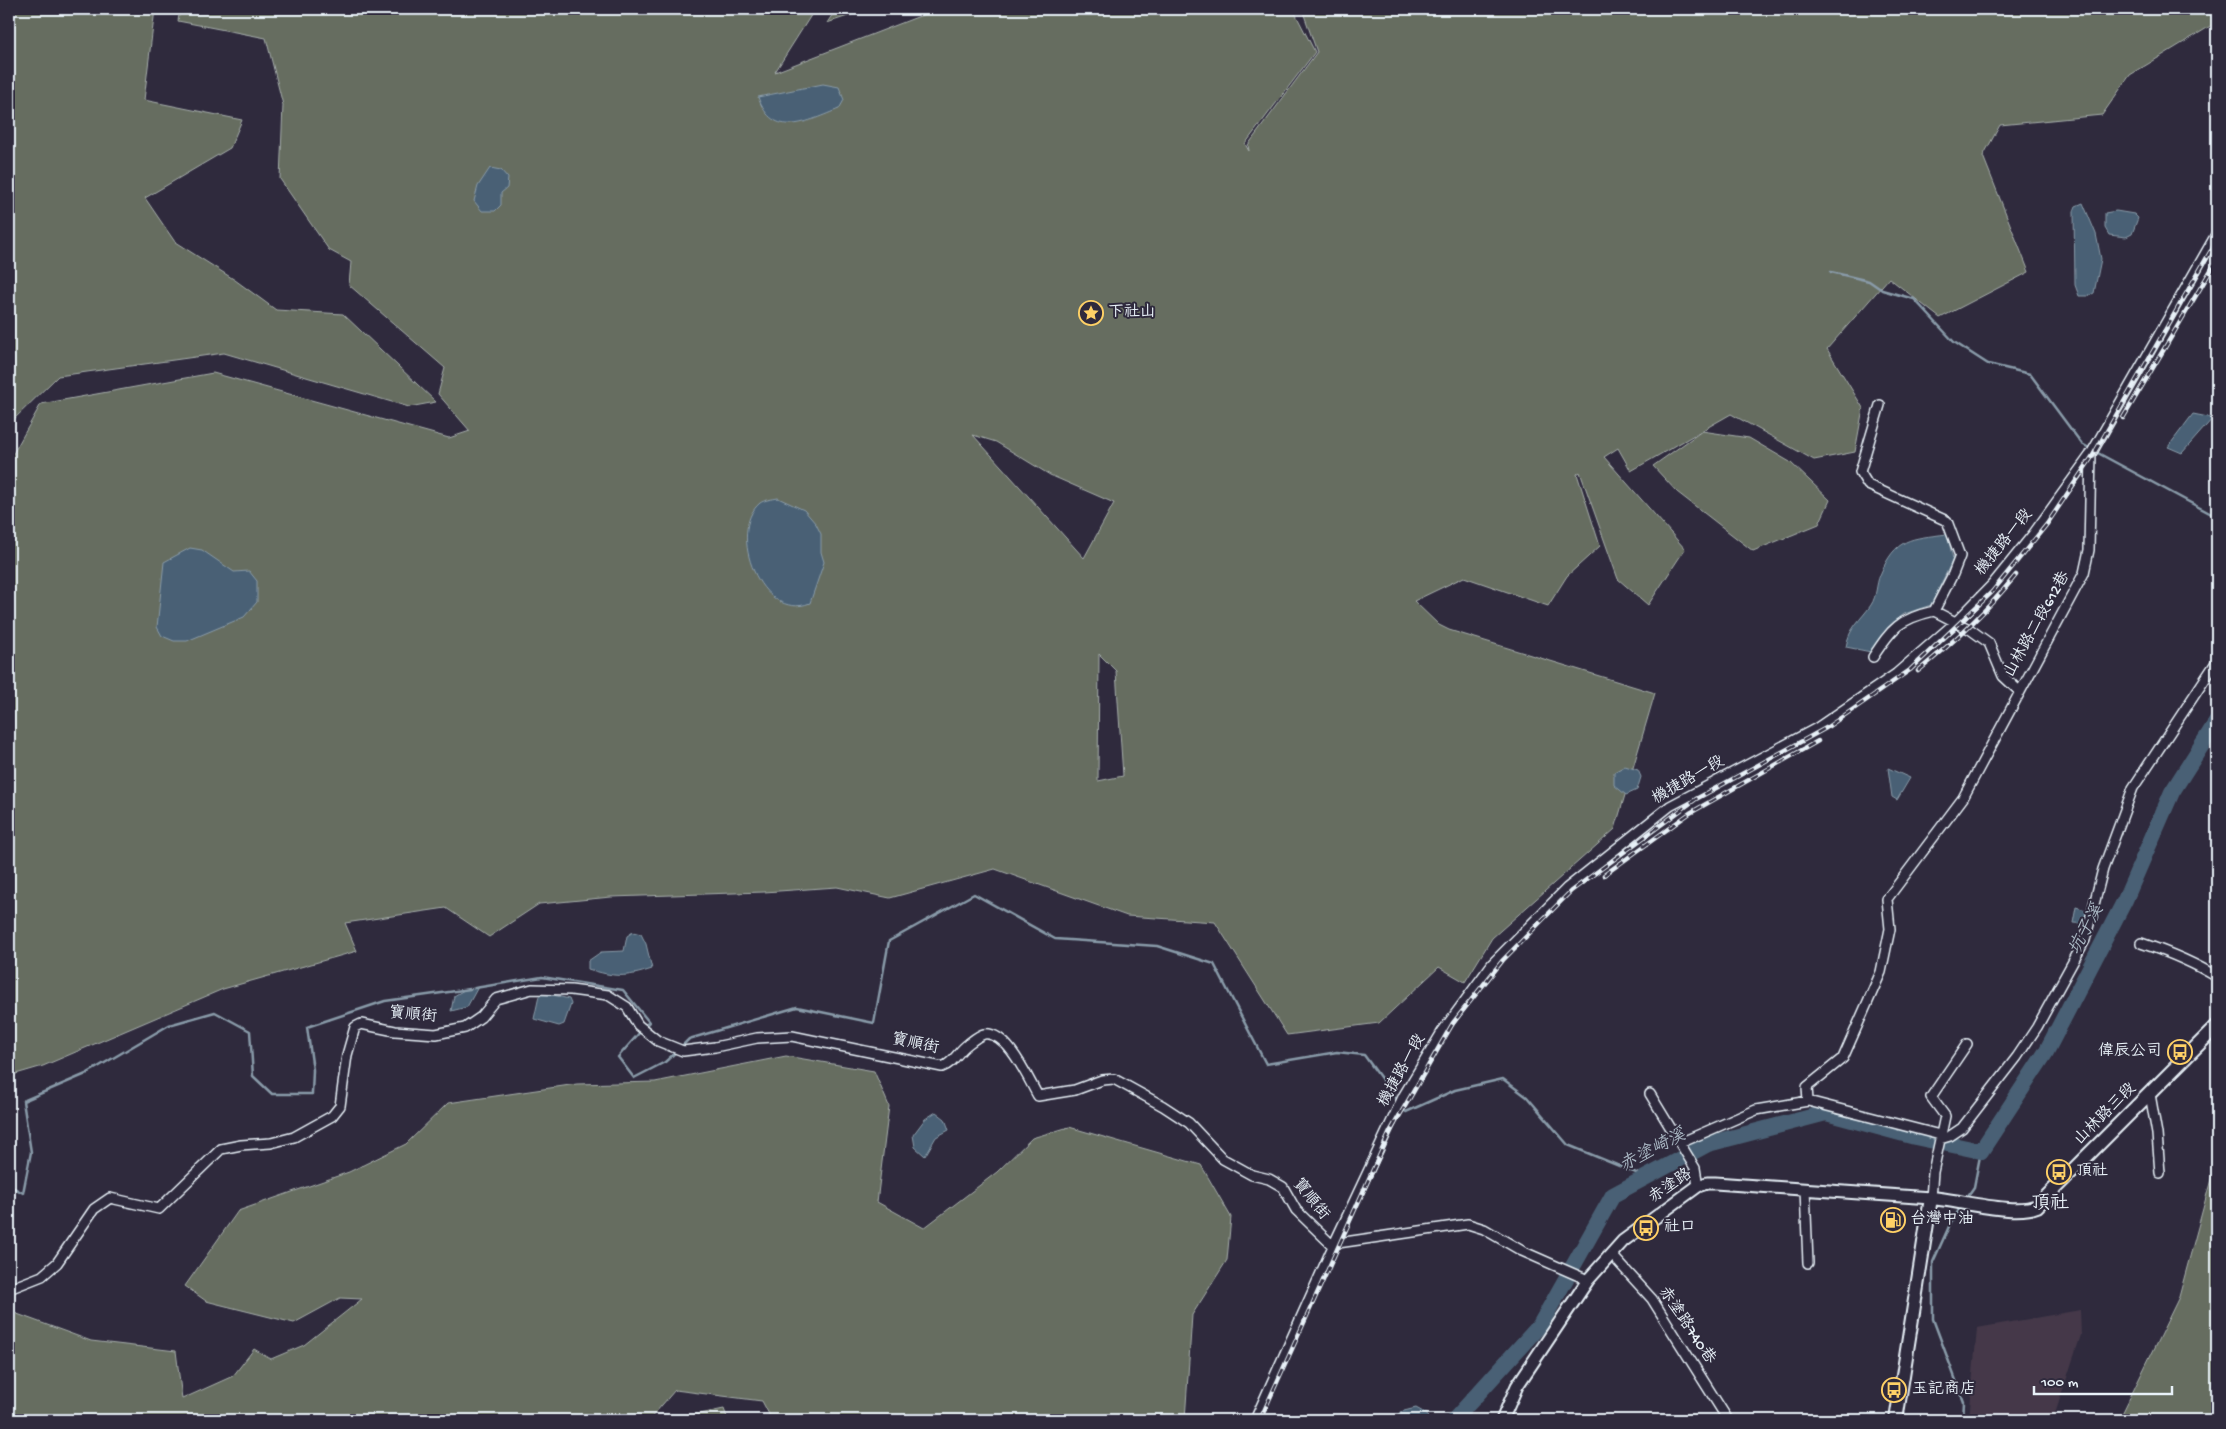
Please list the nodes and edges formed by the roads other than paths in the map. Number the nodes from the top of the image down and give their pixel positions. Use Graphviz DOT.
graph roads {
  1 [pos="2217,233"];
  2 [pos="1880,405"];
  3 [pos="2092,450"];
  4 [pos="1934,610"];
  5 [pos="1956,622"];
  6 [pos="1873,657"];
  7 [pos="2217,661"];
  8 [pos="2019,691"];
  9 [pos="2141,943"];
  10 [pos="2217,977"];
  11 [pos="2217,1026"];
  12 [pos="1967,1044"];
  13 [pos="1650,1094"];
  14 [pos="2150,1094"];
  15 [pos="1808,1101"];
  16 [pos="1940,1137"];
  17 [pos="1681,1145"];
  18 [pos="2160,1173"];
  19 [pos="1698,1186"];
  20 [pos="1805,1189"];
  21 [pos="1931,1198"];
  22 [pos="1334,1244"];
  23 [pos="1611,1254"];
  24 [pos="1808,1263"];
  25 [pos="1584,1278"];
  26 [pos="9,1289"];
  27 [pos="1255,1420"];
  28 [pos="1502,1420"];
  29 [pos="1728,1420"];
  30 [pos="1896,1420"];
  1 -- 3 [label="street, 機捷路一段"];
  2 -- 4 [label="street"];
  3 -- 5 [label="street, 機捷路一段"];
  3 -- 8 [label="street, 山林路二段612巷"];
  4 -- 5 [label="street"];
  4 -- 6 [label="street"];
  5 -- 8 [label="street"];
  5 -- 22 [label="street, 機捷路一段"];
  7 -- 16 [label="street"];
  8 -- 15 [label="street, 山林路二段612巷"];
  9 -- 10 [label="street"];
  11 -- 14 [label="main road, 山林路三段"];
  12 -- 16 [label="street"];
  13 -- 17 [label="street"];
  14 -- 18 [label="street"];
  14 -- 21 [label="main road, 山林路三段"];
  15 -- 16 [label="street"];
  15 -- 17 [label="street"];
  16 -- 21 [label="street"];
  17 -- 19 [label="street"];
  19 -- 20 [label="street, 赤塗路"];
  19 -- 23 [label="street, 赤塗路"];
  20 -- 21 [label="street, 赤塗路"];
  20 -- 24 [label="street"];
  21 -- 30 [label="main road"];
  22 -- 25 [label="street"];
  22 -- 26 [label="street, 寶順街"];
  22 -- 27 [label="street, 機捷路一段"];
  23 -- 25 [label="street, 赤塗路"];
  23 -- 29 [label="street, 赤塗路740巷"];
  25 -- 28 [label="street, 赤塗路"];
}
